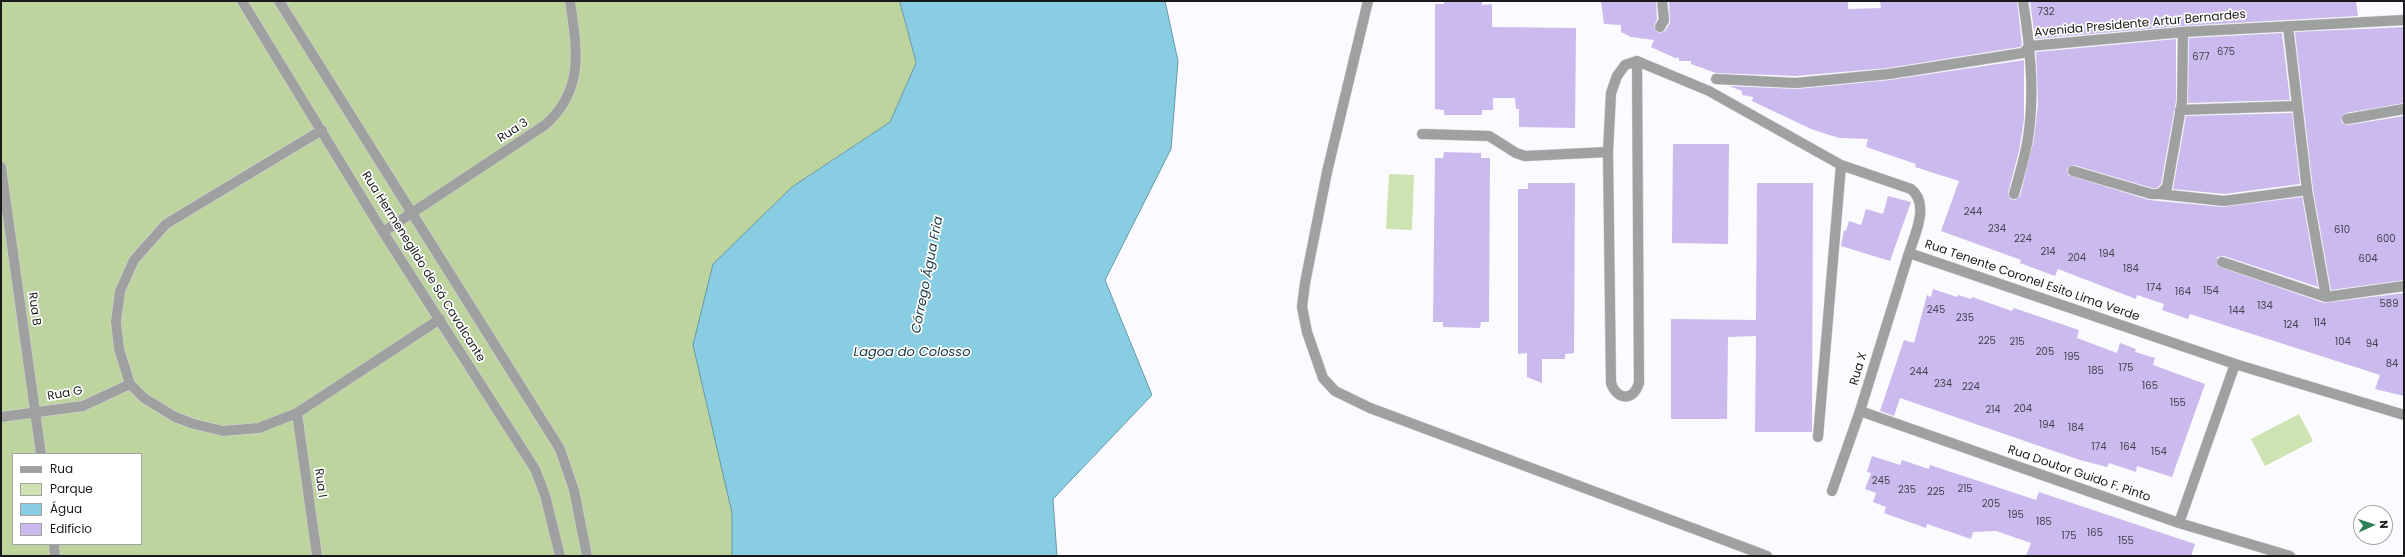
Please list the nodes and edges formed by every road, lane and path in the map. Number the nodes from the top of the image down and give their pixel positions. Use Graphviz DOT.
graph roads {
  1 [pos="242,1"];
  2 [pos="279,1"];
  3 [pos="570,1"];
  4 [pos="1368,1"];
  5 [pos="1662,1"];
  6 [pos="2023,1"];
  7 [pos="2404,20"];
  8 [pos="2288,26"];
  9 [pos="1660,27"];
  10 [pos="2183,32"];
  11 [pos="2030,46"];
  12 [pos="1637,61"];
  13 [pos="1716,79"];
  14 [pos="2297,106"];
  15 [pos="2404,109"];
  16 [pos="2180,110"];
  17 [pos="2346,119"];
  18 [pos="322,130"];
  19 [pos="1422,134"];
  20 [pos="1608,152"];
  21 [pos="1841,165"];
  22 [pos="1,167"];
  23 [pos="2073,171"];
  24 [pos="2307,190"];
  25 [pos="2014,194"];
  26 [pos="2160,194"];
  27 [pos="413,212"];
  28 [pos="383,232"];
  29 [pos="1909,253"];
  30 [pos="2222,262"];
  31 [pos="2404,286"];
  32 [pos="2326,297"];
  33 [pos="440,319"];
  34 [pos="2235,364"];
  35 [pos="130,384"];
  36 [pos="1860,411"];
  37 [pos="35,412"];
  38 [pos="297,413"];
  39 [pos="2404,414"];
  40 [pos="1,417"];
  41 [pos="1818,437"];
  42 [pos="41,453"];
  43 [pos="1832,491"];
  44 [pos="2179,523"];
  45 [pos="54,545"];
  46 [pos="55,556"];
  47 [pos="317,556"];
  48 [pos="560,556"];
  49 [pos="586,556"];
  50 [pos="1766,556"];
  51 [pos="2290,556"];
  1 -- 18 [label="street, Rua Hermenegildo de Sá Cavalcante"];
  2 -- 27 [label="street, Rua Hermenegildo de Sá Cavalcante"];
  3 -- 27 [label="street, Rua 3"];
  4 -- 50 [label="street"];
  5 -- 9 [label="street"];
  6 -- 11 [label="street"];
  7 -- 8 [label="street, Avenida Presidente Artur Bernardes"];
  8 -- 10 [label="street, Avenida Presidente Artur Bernardes"];
  8 -- 14 [label="street"];
  10 -- 11 [label="street, Avenida Presidente Artur Bernardes"];
  10 -- 16 [label="street"];
  11 -- 13 [label="street, Avenida Presidente Artur Bernardes"];
  11 -- 25 [label="street"];
  12 -- 20 [label="street"];
  12 -- 20 [label="street"];
  12 -- 21 [label="street, Rua Tenente Coronel Esito Lima Verde"];
  14 -- 16 [label="street"];
  14 -- 24 [label="street"];
  15 -- 17 [label="street"];
  16 -- 26 [label="street"];
  18 -- 28 [label="street, Rua Hermenegildo de Sá Cavalcante"];
  18 -- 35 [label="street"];
  19 -- 20 [label="street"];
  21 -- 29 [label="street, Rua Tenente Coronel Esito Lima Verde"];
  21 -- 41 [label="street"];
  22 -- 37 [label="street, Rua B"];
  23 -- 26 [label="street"];
  24 -- 26 [label="street"];
  24 -- 32 [label="street"];
  27 -- 28 [label="street, Rua 3"];
  27 -- 49 [label="street, Rua Hermenegildo de Sá Cavalcante"];
  28 -- 33 [label="street, Rua Hermenegildo de Sá Cavalcante"];
  29 -- 34 [label="street, Rua Tenente Coronel Esito Lima Verde"];
  29 -- 36 [label="street, Rua X"];
  30 -- 32 [label="street"];
  31 -- 32 [label="street"];
  33 -- 38 [label="street"];
  33 -- 48 [label="street, Rua Hermenegildo de Sá Cavalcante"];
  34 -- 39 [label="street, Rua Tenente Coronel Esito Lima Verde"];
  34 -- 44 [label="street"];
  35 -- 37 [label="street, Rua G"];
  35 -- 38 [label="street"];
  36 -- 43 [label="street, Rua X"];
  36 -- 44 [label="street, Rua Doutor Guido F. Pinto"];
  37 -- 40 [label="street, Rua G"];
  37 -- 42 [label="street, Rua B"];
  38 -- 47 [label="street, Rua I"];
  44 -- 51 [label="street, Rua Doutor Guido F. Pinto"];
  45 -- 46 [label="street"];
}
